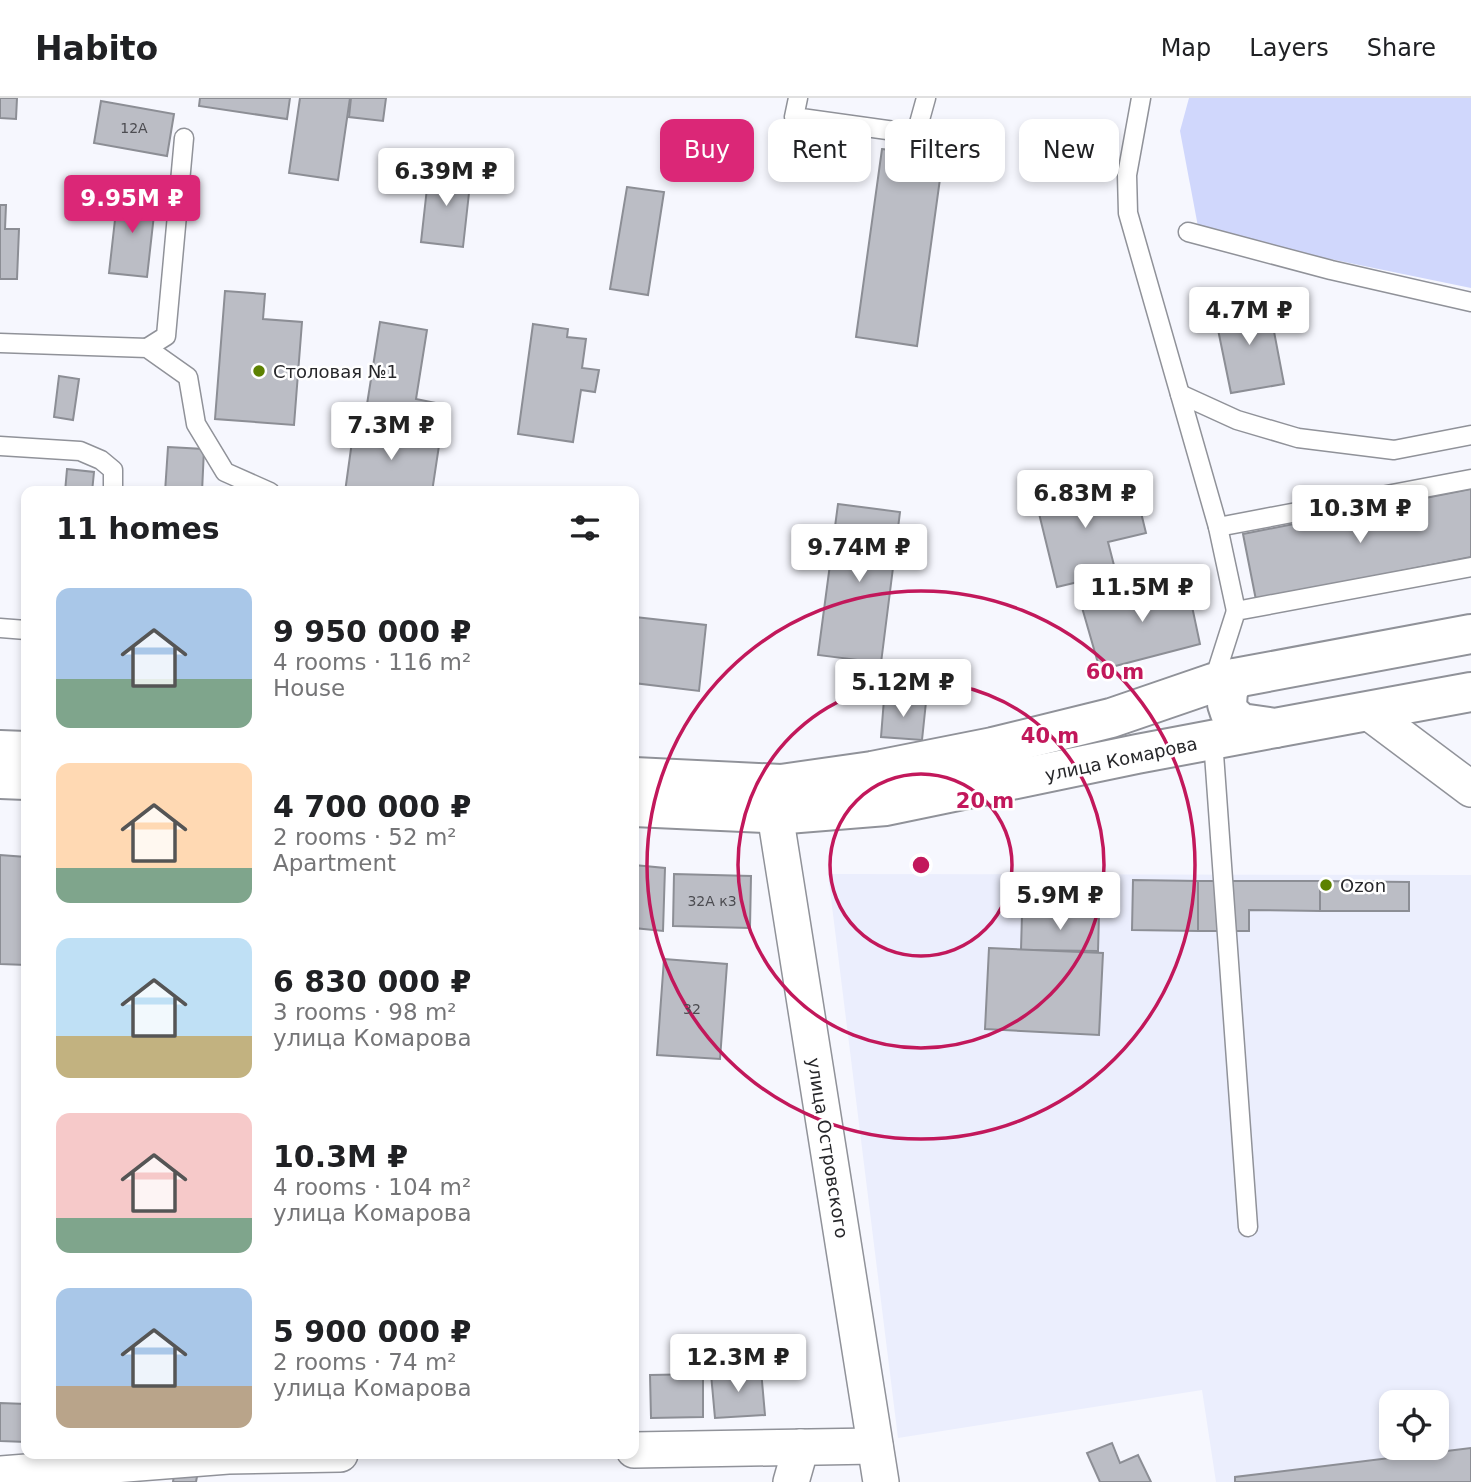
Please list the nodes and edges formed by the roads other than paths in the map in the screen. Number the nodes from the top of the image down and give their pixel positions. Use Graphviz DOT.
graph roads {
  1 [pos="797,98"];
  2 [pos="926,98"];
  3 [pos="1141,98"];
  4 [pos="184,138"];
  5 [pos="1188,232"];
  6 [pos="1471,302"];
  7 [pos="0,343"];
  8 [pos="147,348"];
  9 [pos="1180,394"];
  10 [pos="1471,435"];
  11 [pos="0,446"];
  12 [pos="1471,479"];
  13 [pos="113,486"];
  14 [pos="257,486"];
  15 [pos="1218,527"];
  16 [pos="1471,567"];
  17 [pos="1236,611"];
  18 [pos="0,628"];
  19 [pos="21,630"];
  20 [pos="1471,634"];
  21 [pos="1224,680"];
  22 [pos="1471,692"];
  23 [pos="1367,711"];
  24 [pos="1275,729"];
  25 [pos="1213,740"];
  26 [pos="639,777"];
  27 [pos="1471,789"];
  28 [pos="639,807"];
  29 [pos="775,814"];
  30 [pos="1248,1227"];
  31 [pos="875,1446"];
  32 [pos="801,1447"];
  33 [pos="639,1450"];
  34 [pos="284,1459"];
  35 [pos="227,1464"];
  36 [pos="0,1474"];
  37 [pos="791,1482"];
  38 [pos="881,1482"];
  1 -- 2 [label="lane"];
  3 -- 9 [label="lane"];
  4 -- 8 [label="lane"];
  5 -- 6 [label="lane"];
  7 -- 8 [label="lane"];
  8 -- 14 [label="lane"];
  9 -- 10 [label="lane"];
  9 -- 15 [label="lane"];
  11 -- 13 [label="lane"];
  12 -- 15 [label="lane"];
  15 -- 17 [label="lane"];
  16 -- 17 [label="lane"];
  17 -- 21 [label="lane"];
  18 -- 19 [label="lane"];
  20 -- 21 [label="street"];
  21 -- 24 [label="street"];
  21 -- 26 [label="street"];
  22 -- 23 [label="street, улица Комарова"];
  23 -- 24 [label="street, улица Комарова"];
  23 -- 27 [label="street"];
  24 -- 25 [label="street, улица Комарова"];
  25 -- 29 [label="street, улица Комарова"];
  25 -- 30 [label="lane"];
  28 -- 29 [label="street, улица Комарова"];
  29 -- 31 [label="street, улица Островского"];
  31 -- 32 [label="street"];
  31 -- 38 [label="street, улица Островского"];
  32 -- 33 [label="street"];
  32 -- 37 [label="street"];
  34 -- 35 [label="street"];
  35 -- 36 [label="street"];
}
